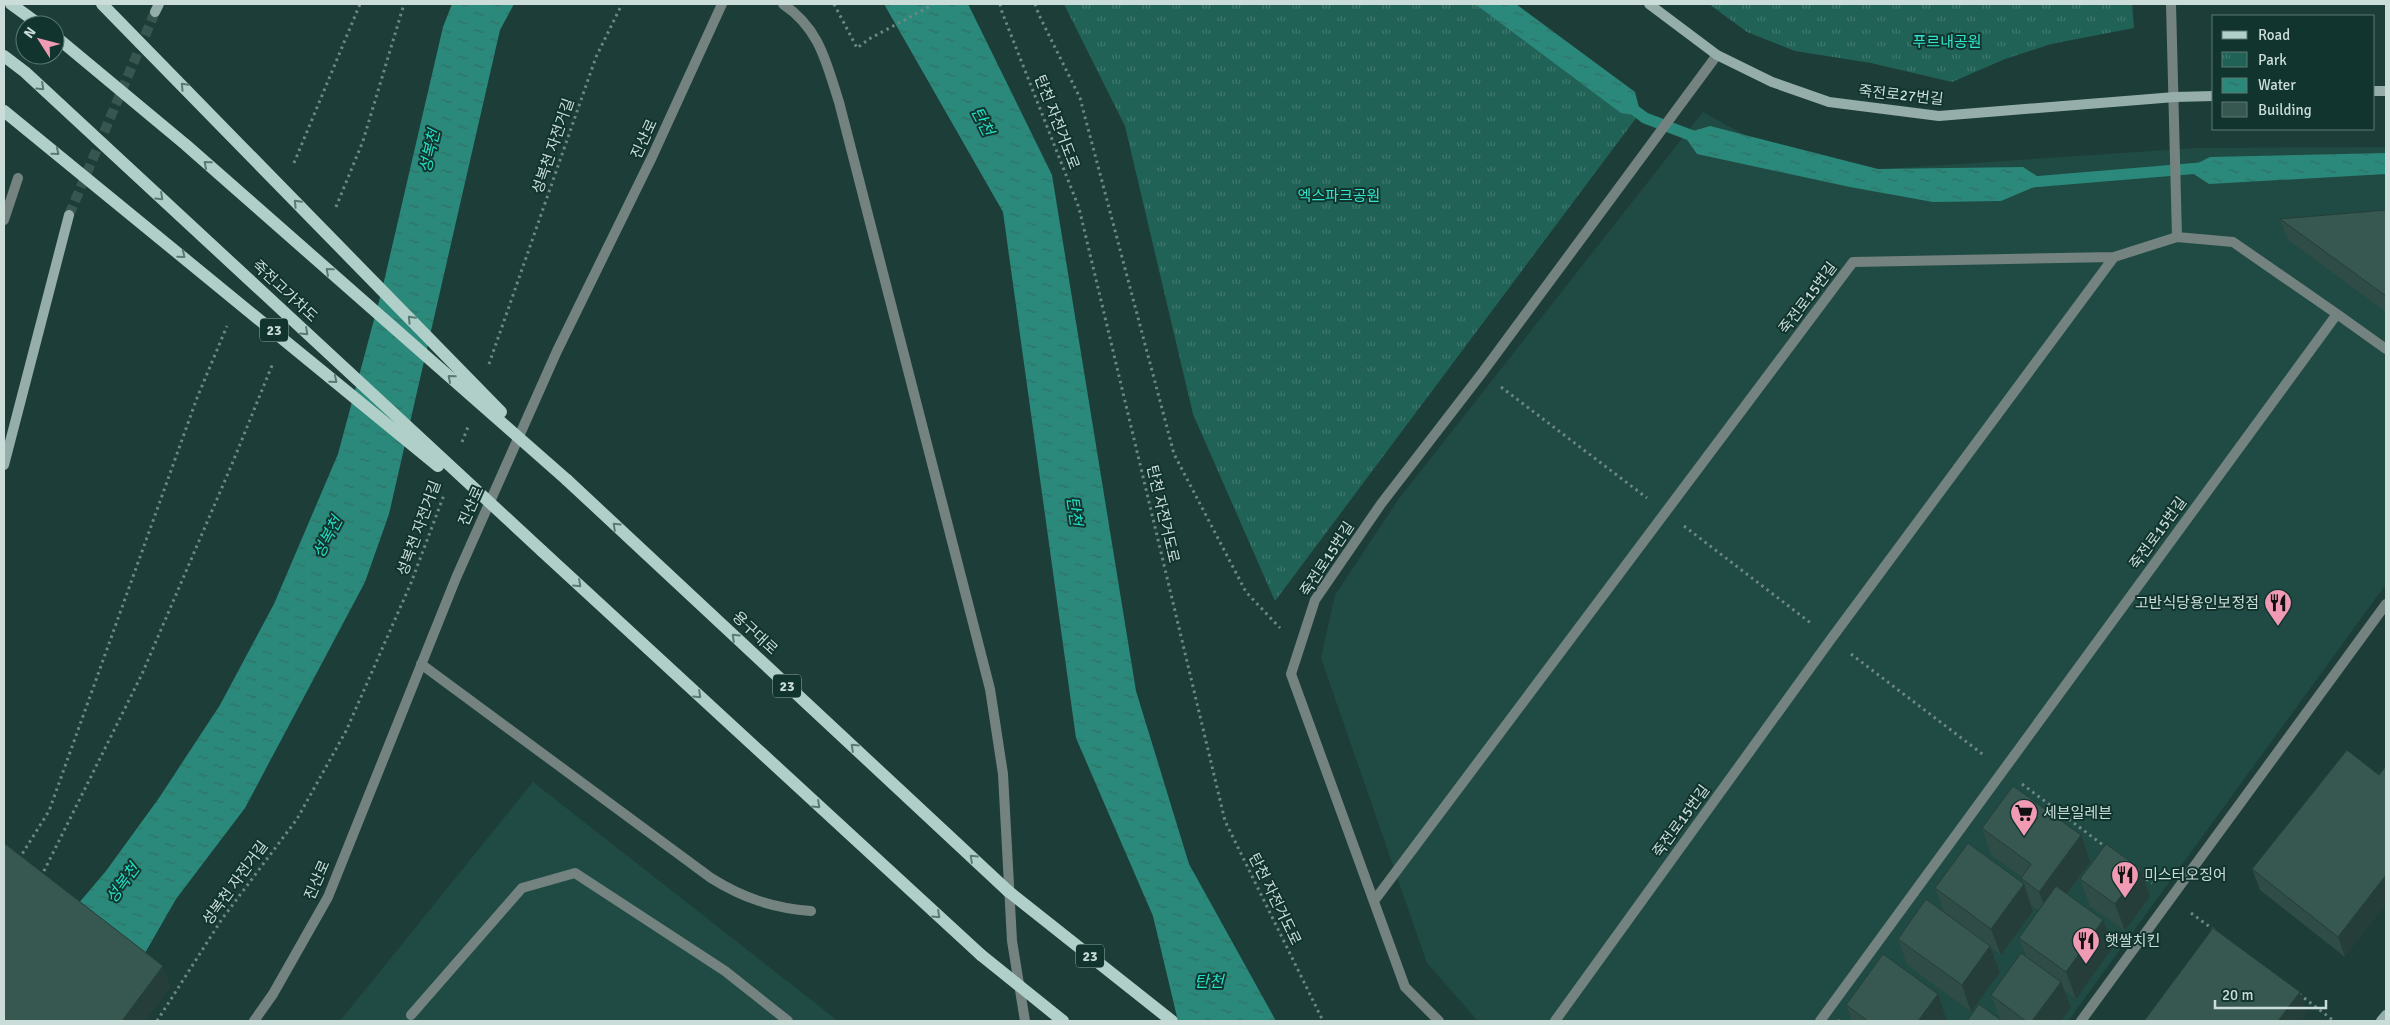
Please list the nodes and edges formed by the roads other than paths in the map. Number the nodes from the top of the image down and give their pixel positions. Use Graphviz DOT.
graph roads {
  1 [pos="11,4"];
  2 [pos="102,4"];
  3 [pos="722,4"];
  4 [pos="783,4"];
  5 [pos="1649,4"];
  6 [pos="2171,4"];
  7 [pos="26,15"];
  8 [pos="65,44"];
  9 [pos="1718,55"];
  10 [pos="4,56"];
  11 [pos="2212,96"];
  12 [pos="2175,97"];
  13 [pos="4,111"];
  14 [pos="18,178"];
  15 [pos="69,215"];
  16 [pos="4,220"];
  17 [pos="2177,236"];
  18 [pos="2114,257"];
  19 [pos="2337,314"];
  20 [pos="2386,349"];
  21 [pos="4,465"];
  22 [pos="567,480"];
  23 [pos="542,552"];
  24 [pos="2386,604"];
  25 [pos="421,664"];
  26 [pos="1374,901"];
  27 [pos="811,911"];
  28 [pos="411,1015"];
  29 [pos="2386,1015"];
  30 [pos="254,1021"];
  31 [pos="788,1021"];
  32 [pos="1025,1021"];
  33 [pos="1063,1021"];
  34 [pos="1172,1021"];
  35 [pos="1439,1021"];
  36 [pos="1555,1021"];
  37 [pos="1820,1021"];
  38 [pos="2081,1021"];
  39 [pos="2382,1021"];
  1 -- 7 [label="main road"];
  22 -- 2 [label="main road, 23, one-way, bridge"];
  3 -- 25 [label="street, 진산로"];
  4 -- 32 [label="street"];
  5 -- 9 [label="street, 죽전로27번길"];
  6 -- 12 [label="street"];
  22 -- 8 [label="main road, one-way, bridge"];
  9 -- 12 [label="street, 죽전로27번길"];
  9 -- 26 [label="street, 죽전로15번길"];
  10 -- 23 [label="main road, 죽전고가차도, one-way, bridge"];
  11 -- 12 [label="street, 죽전로27번길"];
  12 -- 17 [label="street"];
  13 -- 23 [label="main road, 23, one-way, bridge"];
  14 -- 16 [label="street"];
  15 -- 21 [label="street"];
  17 -- 18 [label="street, 죽전로15번길"];
  17 -- 19 [label="street, 죽전로15번길"];
  18 -- 26 [label="street, 죽전로15번길"];
  18 -- 36 [label="street, 죽전로15번길"];
  19 -- 20 [label="street, 죽전로15번길"];
  19 -- 37 [label="street, 죽전로15번길"];
  34 -- 22 [label="main road, 용구대로 / 23, one-way, bridge"];
  23 -- 33 [label="main road, 23, one-way, bridge"];
  24 -- 38 [label="street"];
  25 -- 27 [label="street"];
  25 -- 30 [label="street, 진산로"];
  26 -- 35 [label="street, 죽전로15번길"];
  28 -- 31 [label="street"];
  29 -- 39 [label="street"];
}
